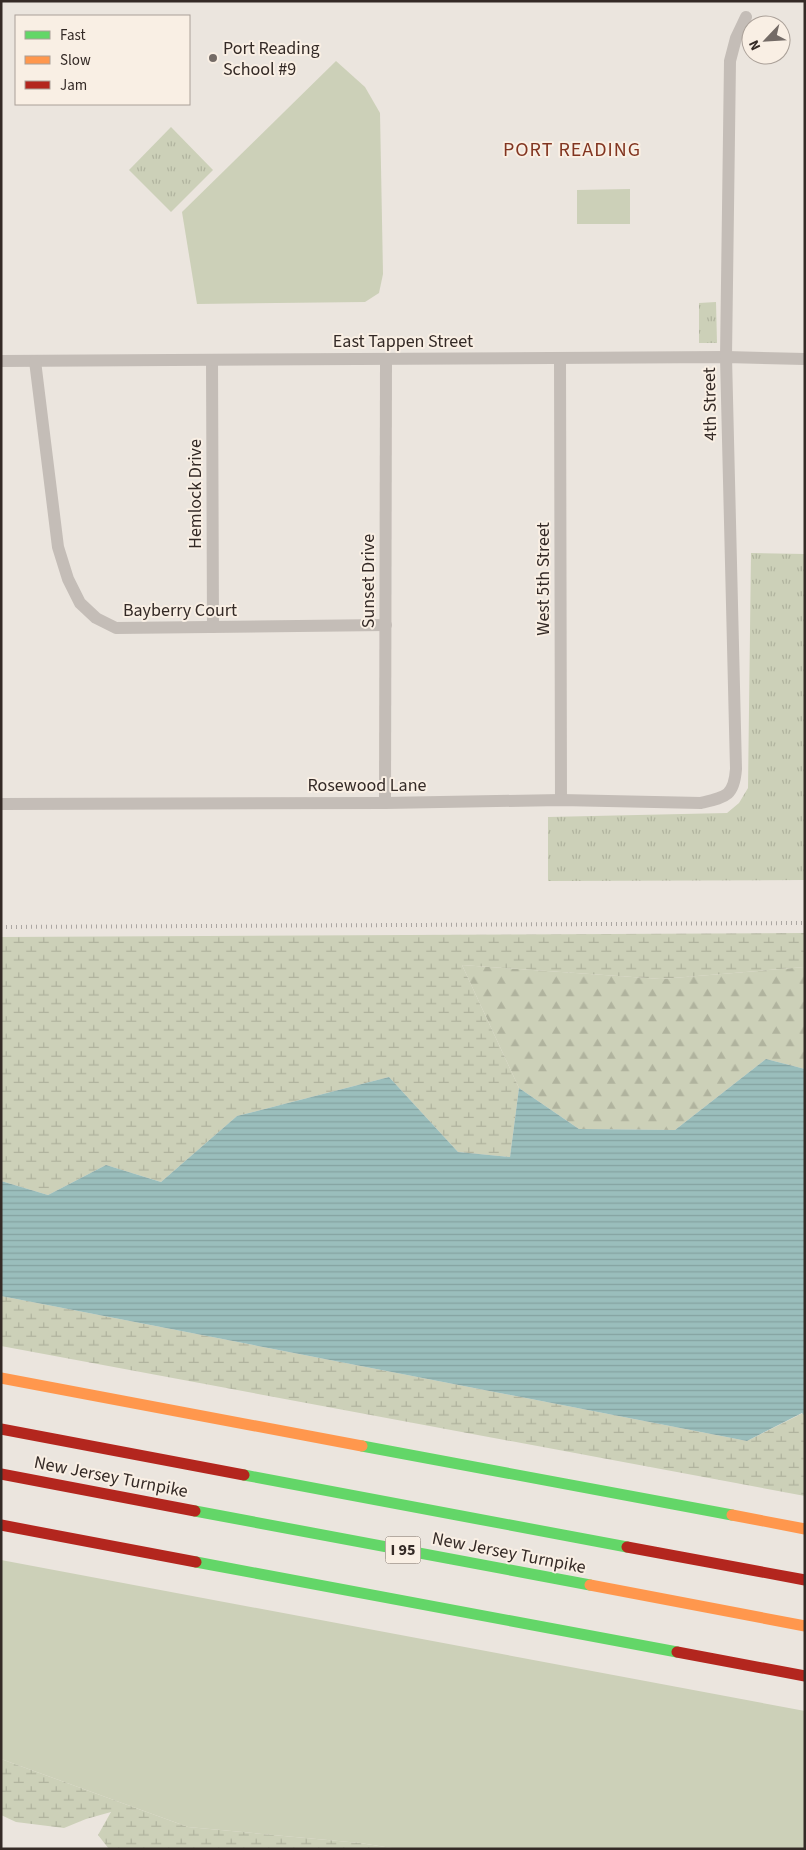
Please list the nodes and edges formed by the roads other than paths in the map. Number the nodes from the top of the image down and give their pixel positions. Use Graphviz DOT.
graph roads {
  1 [pos="741,28"];
  2 [pos="726,357"];
  3 [pos="560,358"];
  4 [pos="805,358"];
  5 [pos="386,359"];
  6 [pos="212,360"];
  7 [pos="1,361"];
  8 [pos="36,361"];
  9 [pos="386,626"];
  10 [pos="213,627"];
  11 [pos="730,790"];
  12 [pos="561,800"];
  13 [pos="385,803"];
  14 [pos="1,804"];
  15 [pos="1,1378"];
  16 [pos="1,1428"];
  17 [pos="1,1474"];
  18 [pos="1,1525"];
  19 [pos="805,1529"];
  20 [pos="805,1580"];
  21 [pos="805,1626"];
  22 [pos="805,1676"];
  1 -- 2 [label="street, 4th Street"];
  2 -- 3 [label="street, East Tappen Street"];
  2 -- 4 [label="street, East Tappen Street"];
  2 -- 11 [label="street, 4th Street"];
  3 -- 5 [label="street, East Tappen Street"];
  3 -- 12 [label="street, West 5th Street"];
  5 -- 6 [label="street, East Tappen Street"];
  5 -- 9 [label="street, Sunset Drive"];
  6 -- 8 [label="street, East Tappen Street"];
  6 -- 10 [label="street, Hemlock Drive"];
  7 -- 8 [label="street, East Tappen Street"];
  8 -- 10 [label="street, Bayberry Court"];
  9 -- 10 [label="street, Bayberry Court"];
  9 -- 13 [label="street, Sunset Drive"];
  11 -- 12 [label="street, Rosewood Lane"];
  12 -- 13 [label="street, Rosewood Lane"];
  13 -- 14 [label="street, Rosewood Lane"];
  15 -- 19 [label="highway"];
  16 -- 20 [label="highway, New Jersey Turnpike"];
  17 -- 21 [label="highway, New Jersey Turnpike / I 95"];
  18 -- 22 [label="highway"];
}
